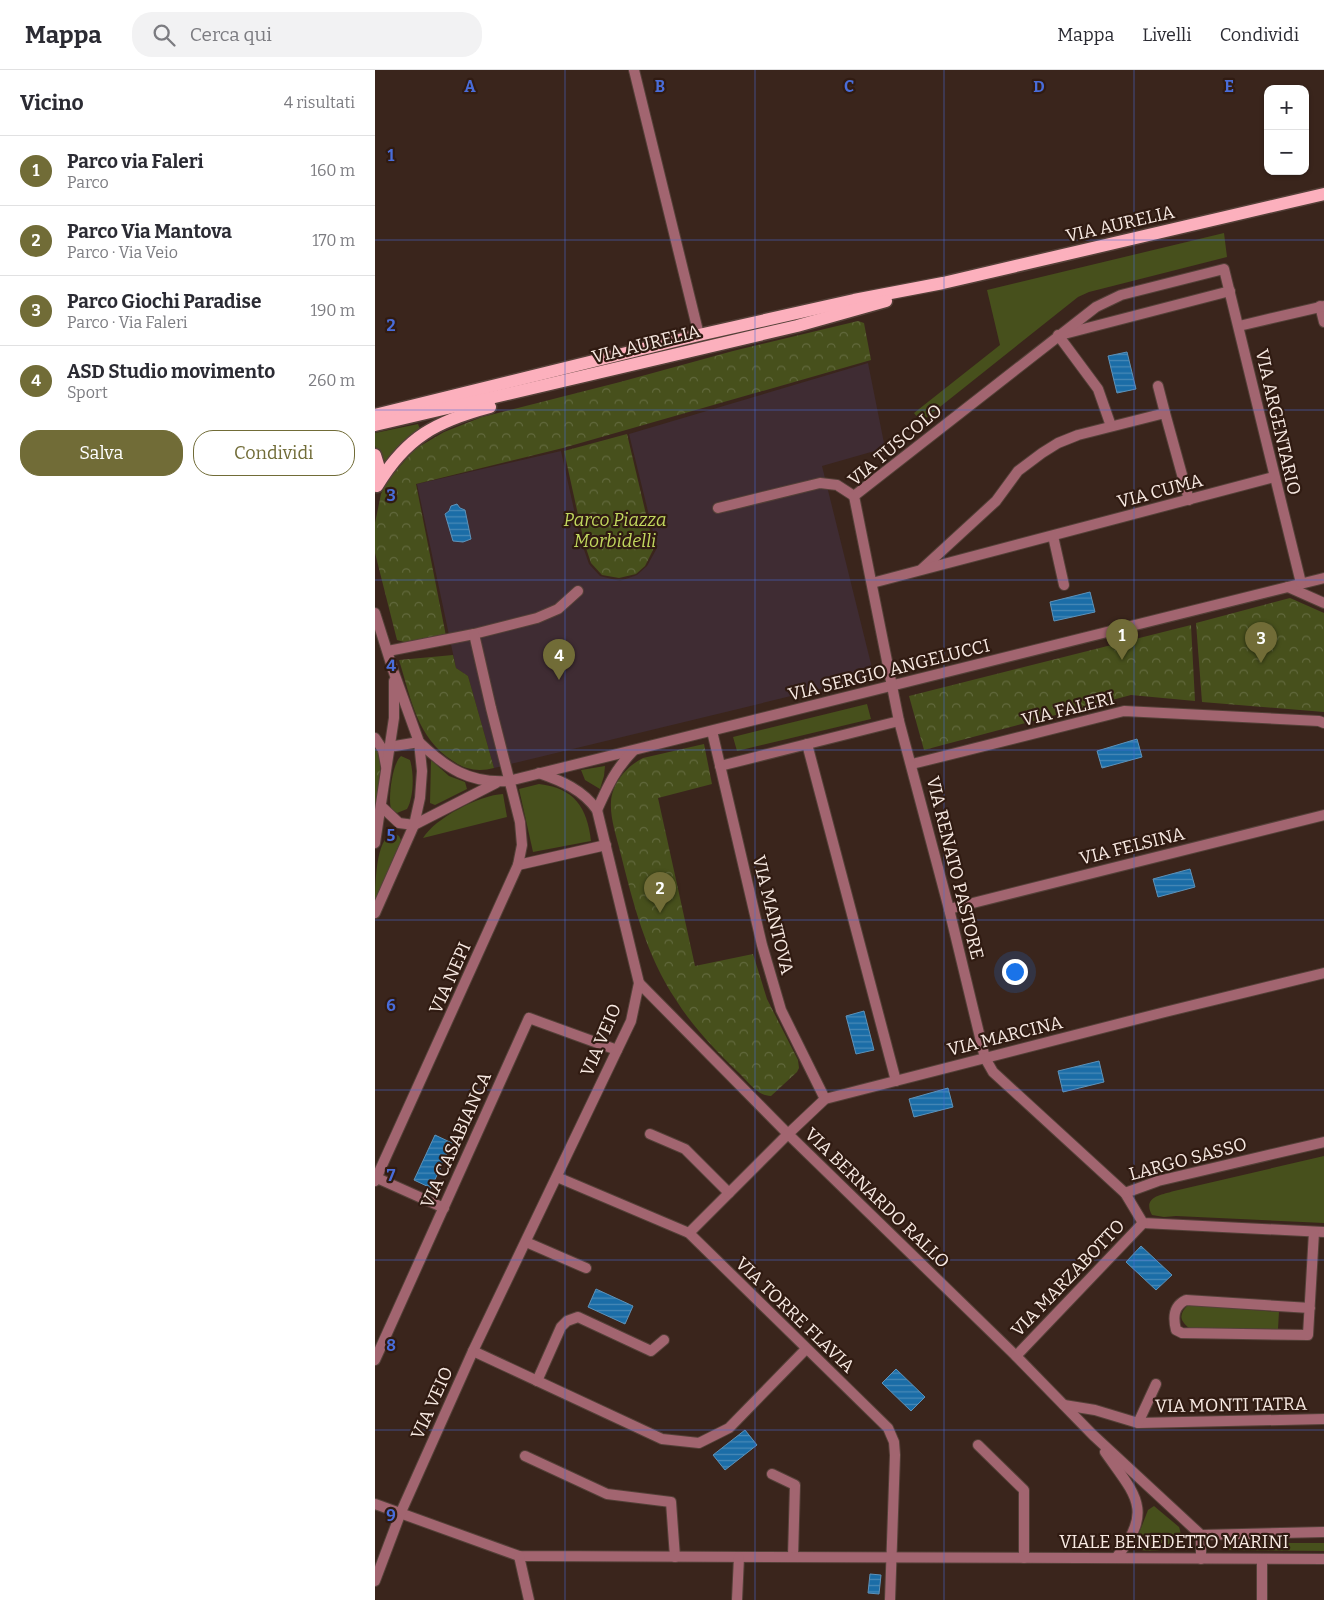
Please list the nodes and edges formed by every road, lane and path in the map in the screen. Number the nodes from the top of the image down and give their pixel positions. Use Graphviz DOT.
graph roads {
  1 [pos="635,70"];
  2 [pos="1324,194"];
  3 [pos="1224,269"];
  4 [pos="924,288"];
  5 [pos="1230,291"];
  6 [pos="1322,306"];
  7 [pos="1324,322"];
  8 [pos="1239,326"];
  9 [pos="699,335"];
  10 [pos="1058,335"];
  11 [pos="635,351"];
  12 [pos="567,381"];
  13 [pos="1158,386"];
  14 [pos="1165,413"];
  15 [pos="375,415"];
  16 [pos="375,421"];
  17 [pos="375,425"];
  18 [pos="1111,426"];
  19 [pos="375,455"];
  20 [pos="1274,477"];
  21 [pos="376,488"];
  22 [pos="854,496"];
  23 [pos="1189,500"];
  24 [pos="718,508"];
  25 [pos="1053,536"];
  26 [pos="921,570"];
  27 [pos="1324,578"];
  28 [pos="872,583"];
  29 [pos="1301,583"];
  30 [pos="1064,585"];
  31 [pos="1288,587"];
  32 [pos="577,591"];
  33 [pos="1324,603"];
  34 [pos="375,617"];
  35 [pos="474,634"];
  36 [pos="388,651"];
  37 [pos="393,670"];
  38 [pos="891,686"];
  39 [pos="899,721"];
  40 [pos="1324,723"];
  41 [pos="712,731"];
  42 [pos="375,738"];
  43 [pos="419,742"];
  44 [pos="807,744"];
  45 [pos="389,747"];
  46 [pos="633,751"];
  47 [pos="912,764"];
  48 [pos="720,766"];
  49 [pos="386,768"];
  50 [pos="539,773"];
  51 [pos="509,781"];
  52 [pos="497,782"];
  53 [pos="381,807"];
  54 [pos="597,810"];
  55 [pos="1324,816"];
  56 [pos="414,825"];
  57 [pos="375,843"];
  58 [pos="606,845"];
  59 [pos="518,865"];
  60 [pos="949,909"];
  61 [pos="375,913"];
  62 [pos="1324,973"];
  63 [pos="639,982"];
  64 [pos="617,1050"];
  65 [pos="985,1058"];
  66 [pos="896,1081"];
  67 [pos="825,1099"];
  68 [pos="650,1134"];
  69 [pos="788,1134"];
  70 [pos="1324,1142"];
  71 [pos="557,1177"];
  72 [pos="376,1180"];
  73 [pos="729,1192"];
  74 [pos="1125,1193"];
  75 [pos="443,1208"];
  76 [pos="1143,1223"];
  77 [pos="1319,1232"];
  78 [pos="689,1234"];
  79 [pos="526,1242"];
  80 [pos="587,1268"];
  81 [pos="1310,1308"];
  82 [pos="664,1340"];
  83 [pos="806,1349"];
  84 [pos="473,1351"];
  85 [pos="1016,1356"];
  86 [pos="375,1360"];
  87 [pos="537,1381"];
  88 [pos="1156,1384"];
  89 [pos="1064,1405"];
  90 [pos="1324,1419"];
  91 [pos="1138,1423"];
  92 [pos="1093,1435"];
  93 [pos="977,1445"];
  94 [pos="525,1456"];
  95 [pos="772,1474"];
  96 [pos="375,1504"];
  97 [pos="401,1512"];
  98 [pos="1324,1532"];
  99 [pos="1201,1535"];
  100 [pos="519,1556"];
  101 [pos="675,1557"];
  102 [pos="739,1557"];
  103 [pos="793,1557"];
  104 [pos="892,1558"];
  105 [pos="1024,1558"];
  106 [pos="1116,1558"];
  107 [pos="1201,1558"];
  108 [pos="1262,1559"];
  109 [pos="1324,1559"];
  110 [pos="375,1581"];
  111 [pos="529,1600"];
  112 [pos="737,1600"];
  113 [pos="890,1600"];
  114 [pos="1262,1600"];
  1 -- 9 [label="street"];
  2 -- 4 [label="main road, VIA AURELIA"];
  3 -- 5 [label="street, VIA ARGENTARIO"];
  3 -- 10 [label="street, VIA TUSCOLO"];
  4 -- 9 [label="main road, VIA AURELIA"];
  4 -- 12 [label="main road, VIA AURELIA"];
  5 -- 8 [label="street, VIA ARGENTARIO"];
  5 -- 10 [label="street, VIA TUSCOLO"];
  6 -- 7 [label="street"];
  6 -- 8 [label="street"];
  8 -- 20 [label="street, VIA ARGENTARIO"];
  9 -- 11 [label="main road, VIA AURELIA"];
  10 -- 18 [label="street"];
  10 -- 22 [label="street, VIA TUSCOLO"];
  11 -- 15 [label="main road, VIA AURELIA"];
  11 -- 16 [label="main road"];
  12 -- 17 [label="main road, VIA AURELIA"];
  12 -- 21 [label="main road"];
  13 -- 14 [label="street"];
  14 -- 18 [label="street"];
  14 -- 23 [label="street"];
  18 -- 26 [label="street"];
  19 -- 21 [label="main road"];
  20 -- 23 [label="street, VIA CUMA"];
  20 -- 29 [label="street, VIA ARGENTARIO"];
  22 -- 24 [label="street"];
  22 -- 28 [label="street, VIA TUSCOLO"];
  23 -- 25 [label="street, VIA CUMA"];
  25 -- 26 [label="street, VIA CUMA"];
  25 -- 30 [label="street"];
  26 -- 28 [label="street, VIA CUMA"];
  27 -- 29 [label="street, VIA SERGIO ANGELUCCI"];
  28 -- 38 [label="street, VIA TUSCOLO"];
  29 -- 31 [label="street, VIA SERGIO ANGELUCCI"];
  31 -- 33 [label="street"];
  31 -- 38 [label="street, VIA SERGIO ANGELUCCI"];
  32 -- 35 [label="street"];
  34 -- 36 [label="street"];
  35 -- 36 [label="street"];
  35 -- 51 [label="street, VIA NEPI"];
  36 -- 37 [label="street"];
  37 -- 43 [label="street"];
  37 -- 45 [label="street"];
  38 -- 39 [label="street, VIA RENATO PASTORE"];
  38 -- 41 [label="street, VIA SERGIO ANGELUCCI"];
  39 -- 44 [label="street"];
  39 -- 47 [label="street, VIA RENATO PASTORE"];
  40 -- 47 [label="street, VIA FALERI"];
  41 -- 46 [label="street, VIA SERGIO ANGELUCCI"];
  41 -- 48 [label="street, VIA MANTOVA"];
  42 -- 49 [label="street"];
  43 -- 45 [label="street"];
  43 -- 52 [label="street"];
  43 -- 56 [label="street"];
  44 -- 48 [label="street"];
  44 -- 66 [label="street"];
  45 -- 49 [label="street"];
  46 -- 50 [label="street, VIA SERGIO ANGELUCCI"];
  46 -- 54 [label="street"];
  47 -- 60 [label="street, VIA RENATO PASTORE"];
  48 -- 67 [label="street, VIA MANTOVA"];
  49 -- 53 [label="street"];
  50 -- 51 [label="street, VIA SERGIO ANGELUCCI"];
  50 -- 54 [label="street"];
  51 -- 52 [label="street, VIA SERGIO ANGELUCCI"];
  51 -- 59 [label="street, VIA NEPI"];
  52 -- 56 [label="street"];
  53 -- 56 [label="street"];
  53 -- 57 [label="street"];
  54 -- 58 [label="street, VIA VEIO"];
  55 -- 60 [label="street, VIA FELSINA"];
  56 -- 61 [label="street"];
  58 -- 59 [label="street"];
  58 -- 63 [label="street, VIA VEIO"];
  59 -- 72 [label="street, VIA NEPI"];
  60 -- 65 [label="street, VIA RENATO PASTORE"];
  62 -- 65 [label="street, VIA MARCINA"];
  63 -- 64 [label="street, VIA VEIO"];
  63 -- 69 [label="street, VIA BERNARDO RALLO"];
  64 -- 71 [label="street, VIA VEIO"];
  64 -- 75 [label="street, VIA CASABIANCA"];
  65 -- 66 [label="street, VIA MARCINA"];
  65 -- 74 [label="street"];
  66 -- 67 [label="street, VIA MARCINA"];
  67 -- 69 [label="street, VIA MARCINA"];
  68 -- 73 [label="street"];
  69 -- 73 [label="street, VIA MARCINA"];
  69 -- 85 [label="street, VIA BERNARDO RALLO"];
  70 -- 74 [label="street, LARGO SASSO"];
  71 -- 78 [label="street, VIA TORRE FLAVIA"];
  71 -- 79 [label="street, VIA VEIO"];
  72 -- 75 [label="street"];
  73 -- 78 [label="street, VIA MARCINA"];
  74 -- 76 [label="street, LARGO SASSO"];
  75 -- 86 [label="street, VIA CASABIANCA"];
  76 -- 77 [label="street"];
  76 -- 85 [label="street, VIA MARZABOTTO"];
  77 -- 81 [label="street"];
  78 -- 83 [label="street, VIA TORRE FLAVIA"];
  79 -- 80 [label="street"];
  79 -- 84 [label="street, VIA VEIO"];
  81 -- 81 [label="street"];
  82 -- 87 [label="street"];
  83 -- 87 [label="street"];
  83 -- 104 [label="street, VIA TORRE FLAVIA"];
  84 -- 87 [label="street"];
  84 -- 97 [label="street, VIA VEIO"];
  85 -- 89 [label="street, VIA BERNARDO RALLO"];
  88 -- 91 [label="street, VIA MONTI TATRA"];
  89 -- 91 [label="street, VIA MONTI TATRA"];
  89 -- 92 [label="street, VIA BERNARDO RALLO"];
  90 -- 91 [label="street, VIA MONTI TATRA"];
  92 -- 99 [label="street, VIA BERNARDO RALLO"];
  92 -- 106 [label="street, VIA BERNARDO RALLO"];
  93 -- 105 [label="street"];
  94 -- 101 [label="street"];
  95 -- 103 [label="street"];
  96 -- 97 [label="street, VIALE BENEDETTO MARINI"];
  97 -- 100 [label="street, VIALE BENEDETTO MARINI"];
  97 -- 110 [label="street, VIA VEIO"];
  98 -- 99 [label="street"];
  99 -- 107 [label="street"];
  100 -- 101 [label="street, VIALE BENEDETTO MARINI"];
  100 -- 111 [label="street"];
  101 -- 102 [label="street, VIALE BENEDETTO MARINI"];
  102 -- 103 [label="street, VIALE BENEDETTO MARINI"];
  102 -- 112 [label="street"];
  103 -- 104 [label="street, VIALE BENEDETTO MARINI"];
  104 -- 105 [label="street, VIALE BENEDETTO MARINI"];
  104 -- 113 [label="street, VIA TORRE FLAVIA"];
  105 -- 106 [label="street, VIALE BENEDETTO MARINI"];
  106 -- 107 [label="street, VIALE BENEDETTO MARINI"];
  107 -- 108 [label="street, VIALE BENEDETTO MARINI"];
  108 -- 109 [label="street, VIALE BENEDETTO MARINI"];
  108 -- 114 [label="street"];
}
